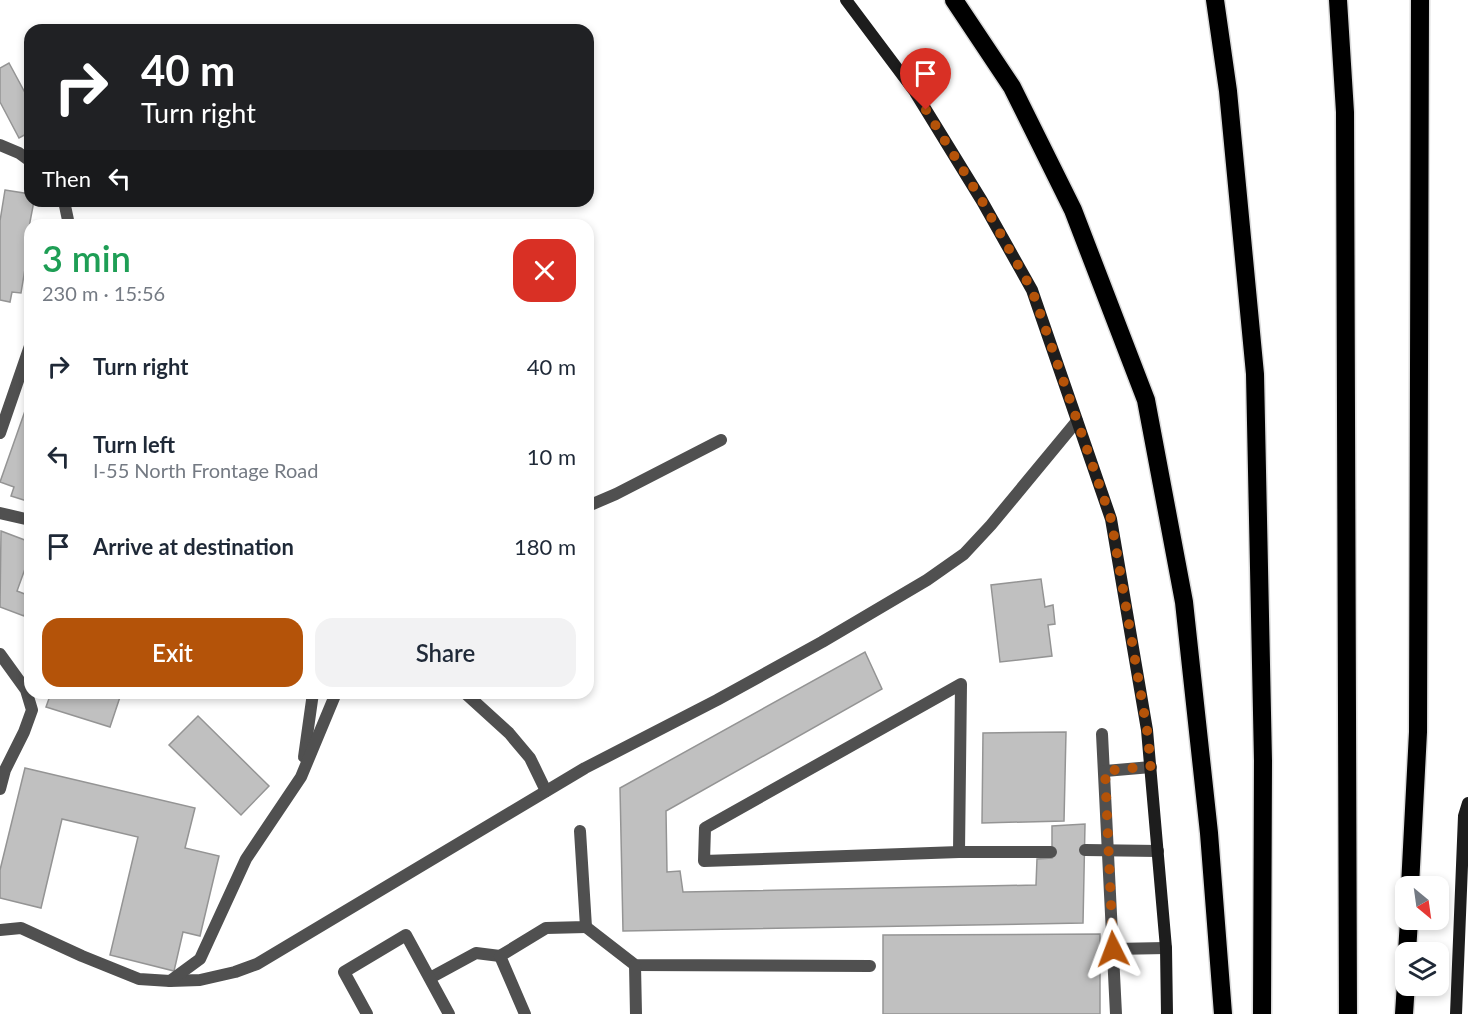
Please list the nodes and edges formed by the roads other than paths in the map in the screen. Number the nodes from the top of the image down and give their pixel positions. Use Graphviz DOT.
graph roads {
  1 [pos="846,0"];
  2 [pos="954,0"];
  3 [pos="1215,0"];
  4 [pos="1338,0"];
  5 [pos="1420,0"];
  6 [pos="0,145"];
  7 [pos="24,156"];
  8 [pos="24,363"];
  9 [pos="1077,421"];
  10 [pos="0,433"];
  11 [pos="721,440"];
  12 [pos="594,503"];
  13 [pos="0,513"];
  14 [pos="24,519"];
  15 [pos="0,654"];
  16 [pos="24,687"];
  17 [pos="29,699"];
  18 [pos="312,699"];
  19 [pos="334,699"];
  20 [pos="471,699"];
  21 [pos="1102,734"];
  22 [pos="1151,766"];
  23 [pos="1105,771"];
  24 [pos="301,777"];
  25 [pos="0,789"];
  26 [pos="546,791"];
  27 [pos="1468,803"];
  28 [pos="580,831"];
  29 [pos="1085,850"];
  30 [pos="1108,851"];
  31 [pos="1158,851"];
  32 [pos="959,852"];
  33 [pos="1051,852"];
  34 [pos="1410,876"];
  35 [pos="586,927"];
  36 [pos="0,930"];
  37 [pos="1166,948"];
  38 [pos="1113,949"];
  39 [pos="500,956"];
  40 [pos="635,965"];
  41 [pos="870,966"];
  42 [pos="430,978"];
  43 [pos="170,981"];
  44 [pos="1405,996"];
  45 [pos="368,1014"];
  46 [pos="449,1014"];
  47 [pos="525,1014"];
  48 [pos="636,1014"];
  49 [pos="1116,1014"];
  50 [pos="1167,1014"];
  51 [pos="1223,1014"];
  52 [pos="1262,1014"];
  53 [pos="1348,1014"];
  54 [pos="1404,1014"];
  55 [pos="1456,1014"];
  1 -- 9 [label="street"];
  2 -- 51 [label="highway"];
  3 -- 52 [label="highway"];
  4 -- 53 [label="highway"];
  5 -- 34 [label="highway"];
  6 -- 7 [label="lane"];
  8 -- 10 [label="lane"];
  9 -- 22 [label="street"];
  9 -- 26 [label="lane"];
  11 -- 12 [label="lane"];
  13 -- 14 [label="lane"];
  15 -- 16 [label="lane"];
  17 -- 25 [label="lane"];
  18 -- 24 [label="lane"];
  19 -- 24 [label="lane"];
  20 -- 26 [label="lane"];
  21 -- 23 [label="lane"];
  22 -- 23 [label="lane"];
  22 -- 31 [label="street"];
  23 -- 30 [label="lane"];
  24 -- 43 [label="lane"];
  26 -- 43 [label="lane"];
  27 -- 55 [label="street"];
  28 -- 35 [label="lane"];
  29 -- 30 [label="lane"];
  30 -- 31 [label="lane"];
  30 -- 38 [label="lane"];
  31 -- 37 [label="street"];
  32 -- 32 [label="lane"];
  32 -- 33 [label="lane"];
  35 -- 39 [label="lane"];
  35 -- 40 [label="lane"];
  36 -- 43 [label="lane"];
  37 -- 38 [label="lane"];
  37 -- 50 [label="street"];
  38 -- 49 [label="lane"];
  39 -- 42 [label="lane"];
  39 -- 47 [label="lane"];
  40 -- 41 [label="lane"];
  40 -- 48 [label="lane"];
  42 -- 45 [label="lane"];
  42 -- 46 [label="lane"];
  44 -- 54 [label="highway"];
}
